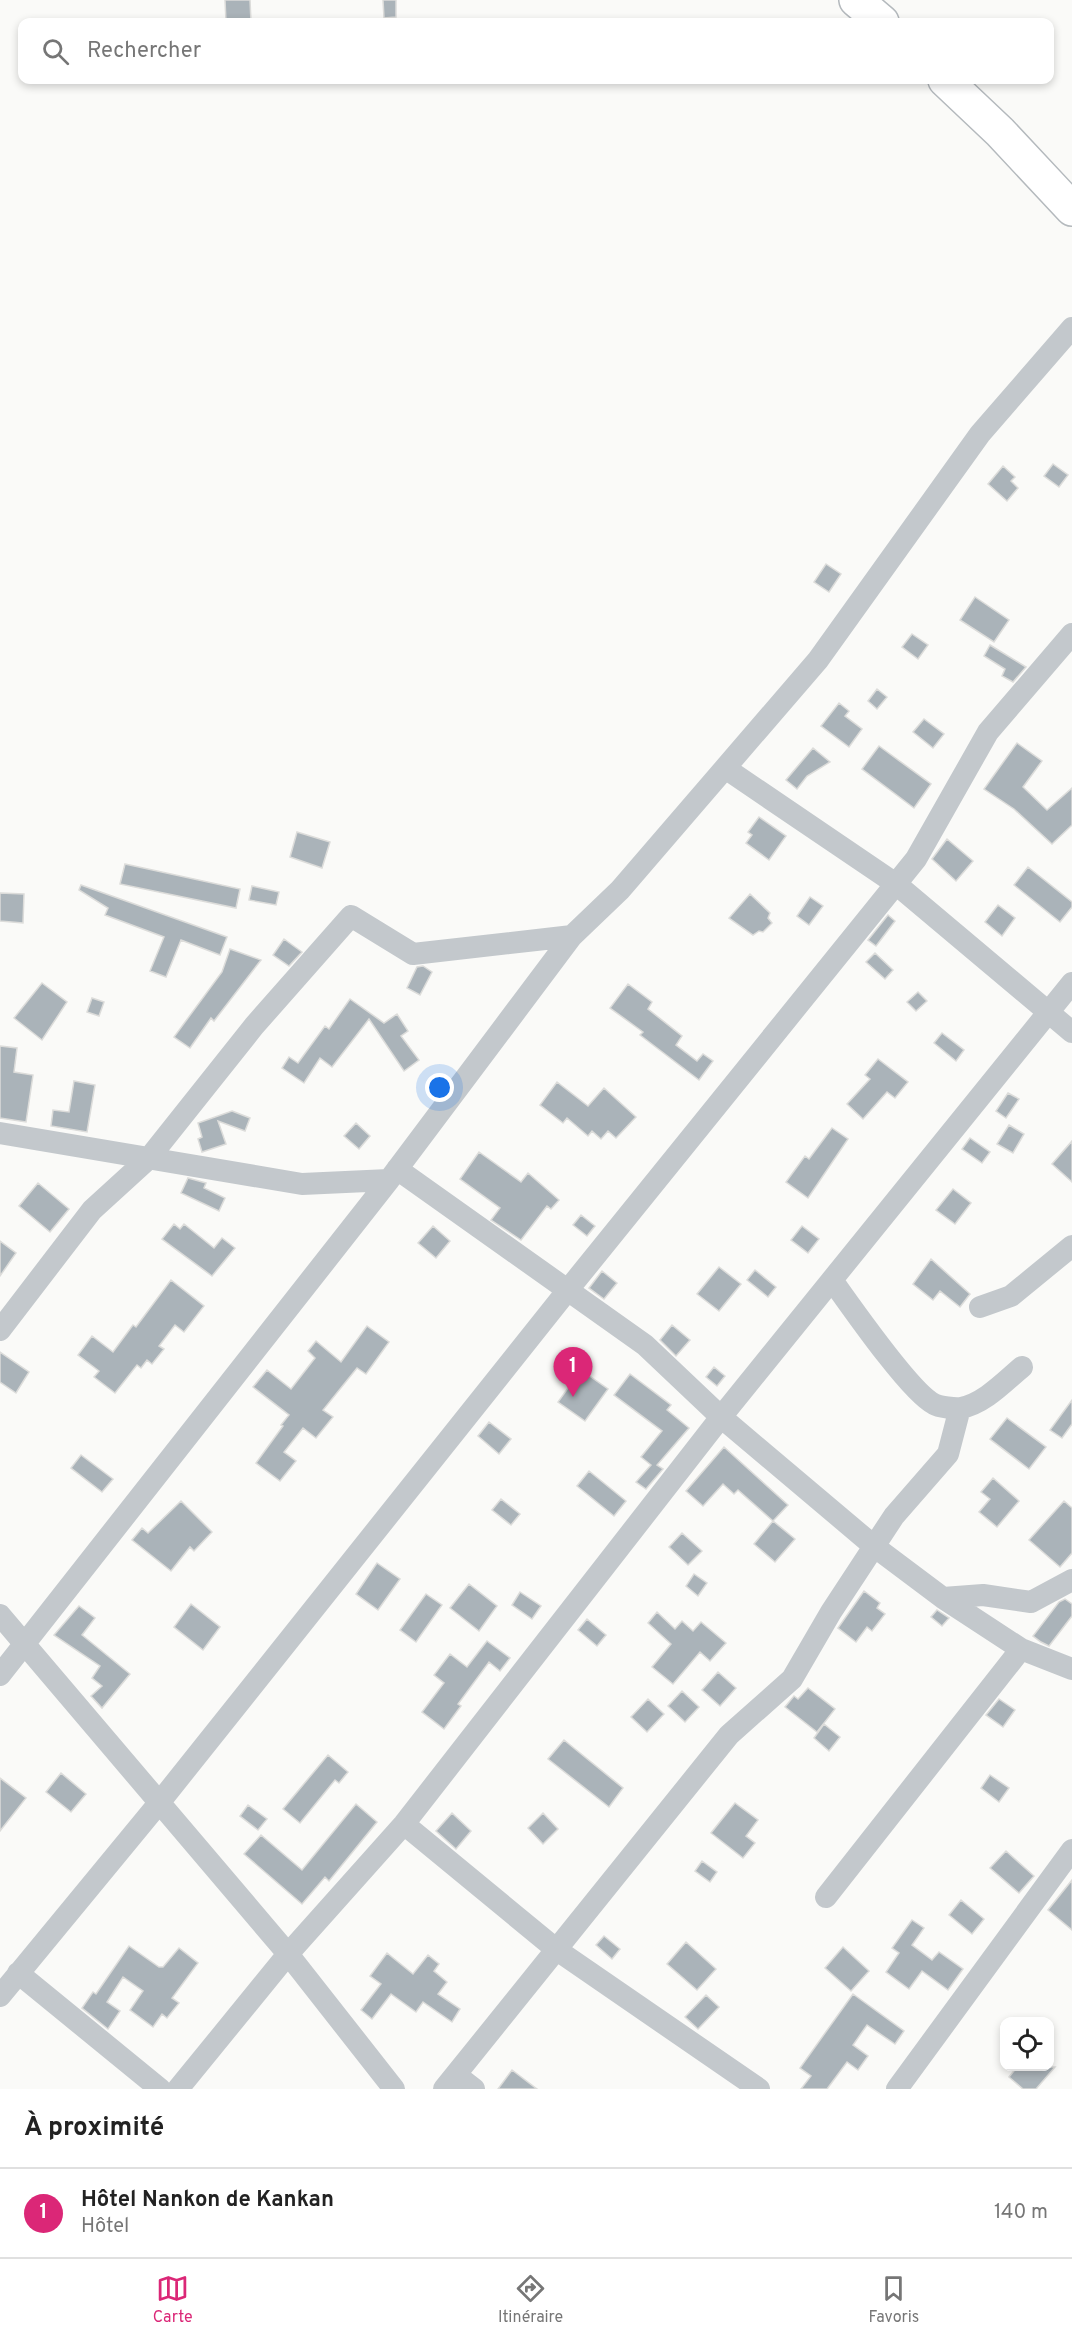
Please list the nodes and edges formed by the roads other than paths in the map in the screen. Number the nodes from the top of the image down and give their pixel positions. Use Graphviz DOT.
graph roads {
  1 [pos="856,0"];
  2 [pos="877,18"];
  3 [pos="949,84"];
  4 [pos="1072,209"];
  5 [pos="1072,328"];
  6 [pos="1072,634"];
  7 [pos="725,768"];
  8 [pos="896,884"];
  9 [pos="572,936"];
  10 [pos="1072,983"];
  11 [pos="1047,1013"];
  12 [pos="1072,1032"];
  13 [pos="0,1133"];
  14 [pos="149,1158"];
  15 [pos="393,1174"];
  16 [pos="1072,1246"];
  17 [pos="832,1280"];
  18 [pos="567,1291"];
  19 [pos="980,1307"];
  20 [pos="0,1330"];
  21 [pos="1022,1367"];
  22 [pos="960,1408"];
  23 [pos="721,1417"];
  24 [pos="874,1547"];
  25 [pos="1072,1580"];
  26 [pos="943,1599"];
  27 [pos="0,1615"];
  28 [pos="25,1644"];
  29 [pos="1021,1649"];
  30 [pos="1072,1669"];
  31 [pos="0,1675"];
  32 [pos="159,1803"];
  33 [pos="404,1824"];
  34 [pos="1072,1850"];
  35 [pos="826,1897"];
  36 [pos="556,1950"];
  37 [pos="288,1954"];
  38 [pos="18,1973"];
  39 [pos="0,1996"];
  40 [pos="450,2082"];
  41 [pos="160,2089"];
  42 [pos="178,2089"];
  43 [pos="394,2089"];
  44 [pos="474,2089"];
  45 [pos="759,2089"];
  46 [pos="897,2089"];
  1 -- 2 [label="highway"];
  3 -- 4 [label="highway"];
  5 -- 7 [label="street"];
  6 -- 8 [label="street"];
  7 -- 8 [label="street"];
  7 -- 9 [label="street"];
  8 -- 11 [label="street"];
  8 -- 18 [label="street"];
  9 -- 14 [label="street"];
  9 -- 15 [label="street"];
  10 -- 11 [label="street"];
  11 -- 12 [label="street"];
  11 -- 17 [label="street"];
  13 -- 14 [label="street"];
  14 -- 15 [label="street"];
  14 -- 20 [label="street"];
  15 -- 18 [label="street"];
  15 -- 28 [label="street"];
  16 -- 19 [label="street"];
  17 -- 22 [label="street"];
  17 -- 23 [label="street"];
  18 -- 23 [label="street"];
  18 -- 32 [label="street"];
  21 -- 22 [label="street"];
  22 -- 24 [label="street"];
  23 -- 24 [label="street"];
  23 -- 33 [label="street"];
  24 -- 26 [label="street"];
  24 -- 36 [label="street"];
  25 -- 26 [label="street"];
  26 -- 29 [label="street"];
  27 -- 28 [label="street"];
  28 -- 31 [label="street"];
  28 -- 32 [label="street"];
  29 -- 30 [label="street"];
  29 -- 35 [label="street"];
  32 -- 37 [label="street"];
  32 -- 38 [label="street"];
  33 -- 36 [label="street"];
  33 -- 37 [label="street"];
  34 -- 46 [label="street"];
  36 -- 40 [label="street"];
  36 -- 45 [label="street"];
  37 -- 42 [label="street"];
  37 -- 43 [label="street"];
  38 -- 39 [label="street"];
  38 -- 41 [label="street"];
  40 -- 44 [label="street"];
}
